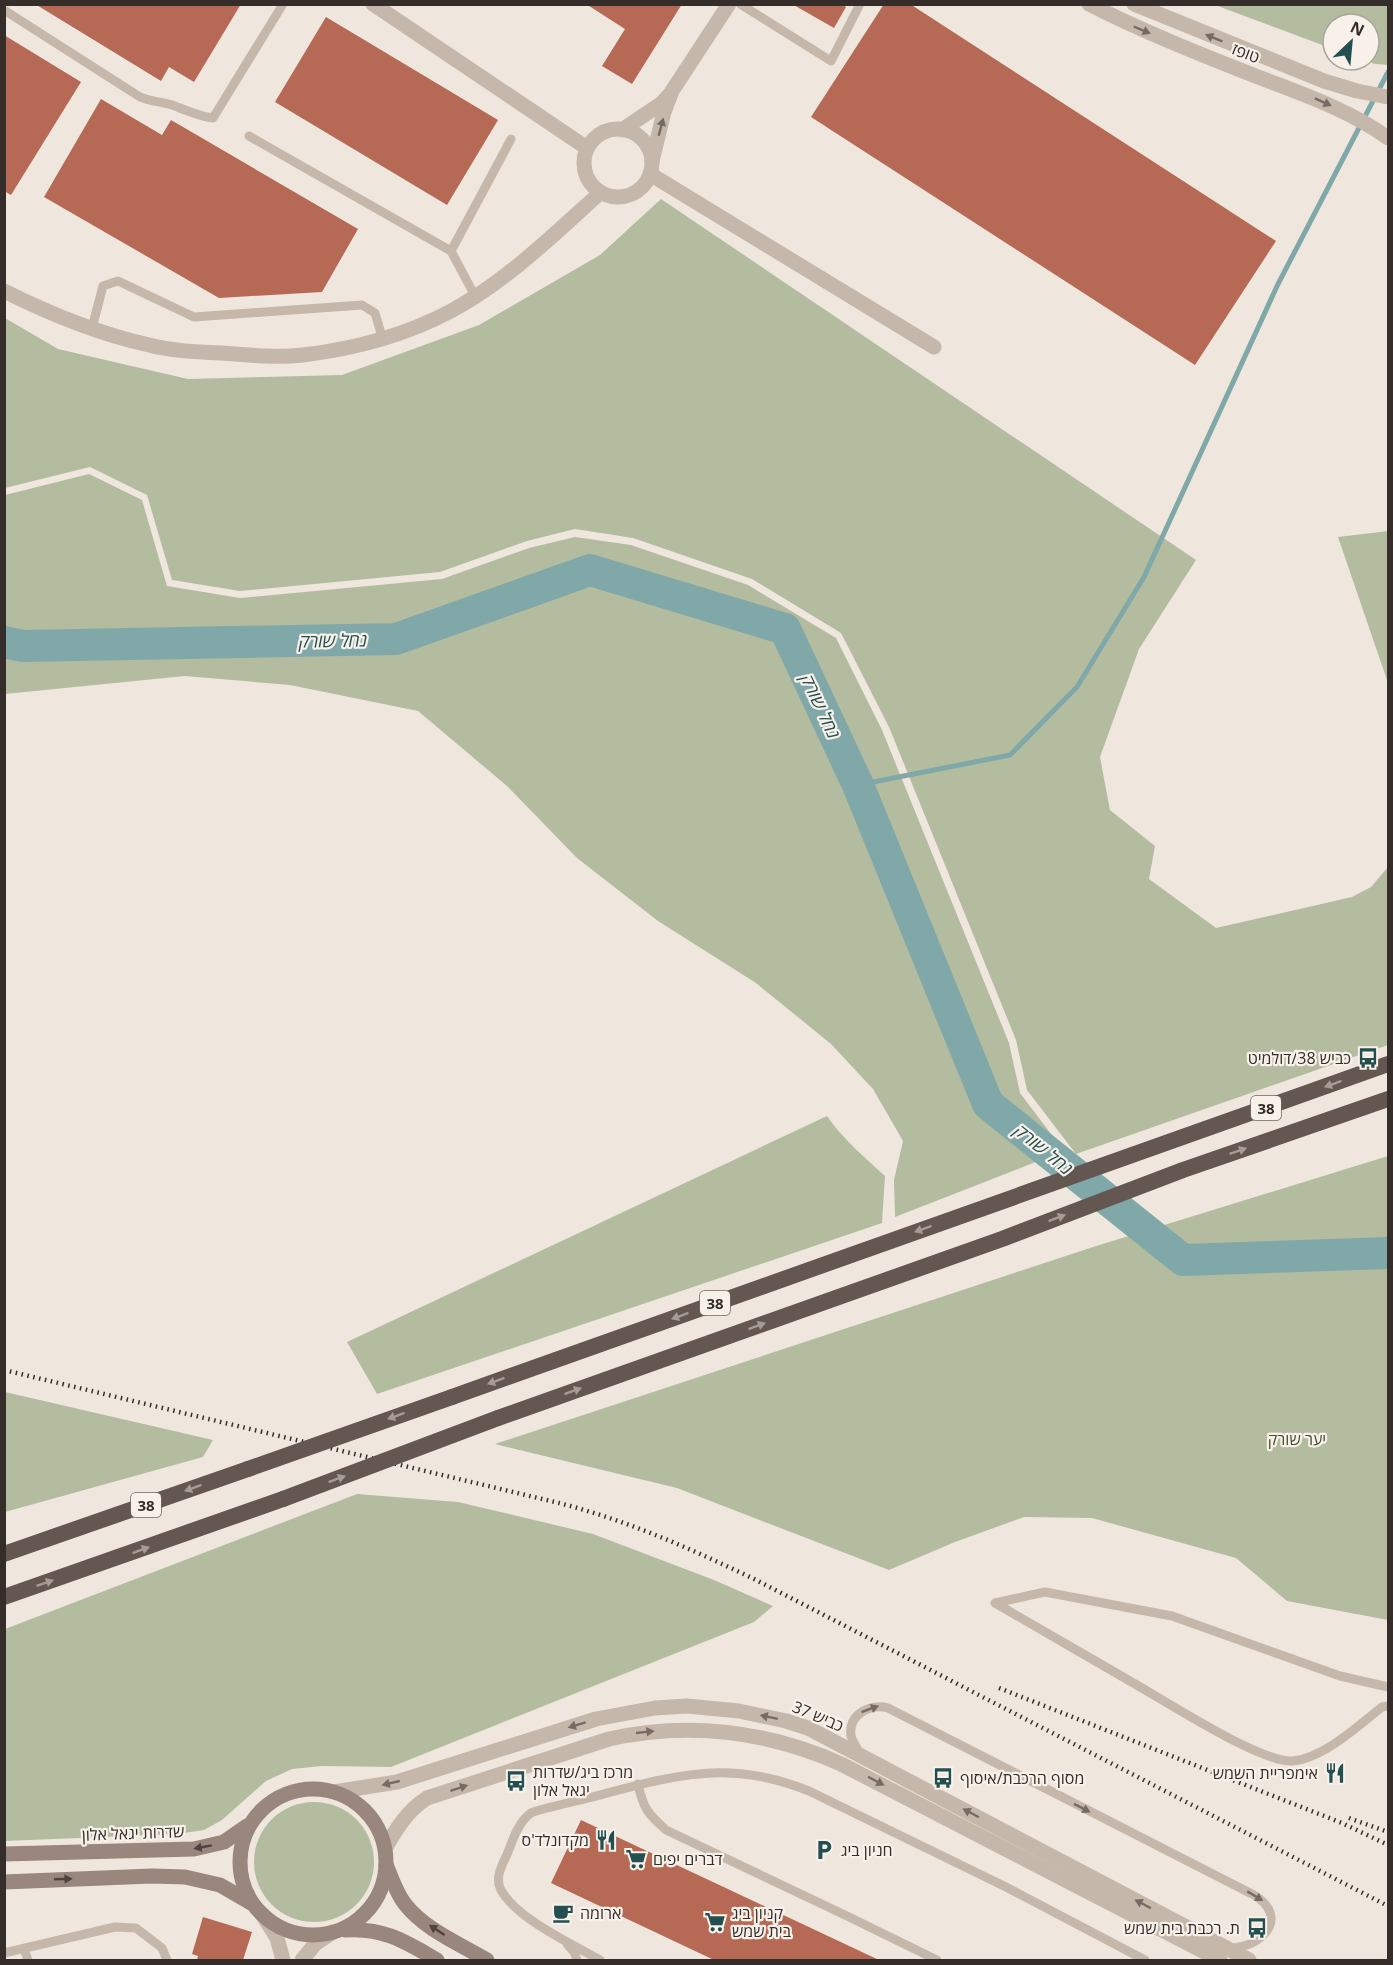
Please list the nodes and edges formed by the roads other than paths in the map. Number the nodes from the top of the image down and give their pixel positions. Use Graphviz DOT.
graph roads {
  1 [pos="283,4"];
  2 [pos="373,4"];
  3 [pos="729,4"];
  4 [pos="740,4"];
  5 [pos="860,4"];
  6 [pos="1089,4"];
  7 [pos="1134,4"];
  8 [pos="4,10"];
  9 [pos="672,91"];
  10 [pos="1389,96"];
  11 [pos="622,130"];
  12 [pos="249,136"];
  13 [pos="1389,138"];
  14 [pos="511,139"];
  15 [pos="587,148"];
  16 [pos="651,169"];
  17 [pos="600,193"];
  18 [pos="451,251"];
  19 [pos="4,291"];
  20 [pos="475,296"];
  21 [pos="92,328"];
  22 [pos="382,338"];
  23 [pos="934,347"];
  24 [pos="1389,1064"];
  25 [pos="1389,1099"];
  26 [pos="4,1554"];
  27 [pos="4,1597"];
  28 [pos="1389,1687"];
  29 [pos="1389,1706"];
  30 [pos="861,1756"];
  31 [pos="638,1784"];
  32 [pos="334,1792"];
  33 [pos="253,1819"];
  34 [pos="385,1849"];
  35 [pos="4,1854"];
  36 [pos="386,1865"];
  37 [pos="4,1882"];
  38 [pos="258,1910"];
  39 [pos="336,1931"];
  40 [pos="559,1936"];
  41 [pos="24,1949"];
  42 [pos="4,1953"];
  43 [pos="1222,1954"];
  44 [pos="28,1960"];
  45 [pos="167,1960"];
  46 [pos="283,1960"];
  47 [pos="302,1960"];
  48 [pos="437,1960"];
  49 [pos="487,1960"];
  50 [pos="578,1960"];
  51 [pos="600,1960"];
  52 [pos="937,1960"];
  53 [pos="1145,1960"];
  54 [pos="1249,1960"];
  1 -- 8 [label="lane"];
  2 -- 15 [label="street"];
  3 -- 9 [label="street"];
  4 -- 5 [label="lane"];
  6 -- 13 [label="street, טופז, one-way"];
  10 -- 7 [label="street, טופז, one-way"];
  9 -- 11 [label="street"];
  16 -- 9 [label="street, one-way"];
  11 -- 15 [label="street"];
  11 -- 16 [label="street"];
  12 -- 18 [label="lane"];
  14 -- 18 [label="lane"];
  15 -- 17 [label="street"];
  16 -- 17 [label="street"];
  16 -- 23 [label="street"];
  17 -- 20 [label="street"];
  18 -- 20 [label="lane"];
  19 -- 21 [label="street"];
  20 -- 22 [label="street"];
  21 -- 22 [label="street"];
  21 -- 22 [label="lane"];
  24 -- 26 [label="highway, 38, one-way, bridge"];
  27 -- 25 [label="highway, 38, one-way, bridge"];
  28 -- 29 [label="lane"];
  30 -- 32 [label="street, כביש 37, one-way"];
  43 -- 30 [label="street, כביש 37, one-way"];
  30 -- 43 [label="lane, one-way"];
  31 -- 40 [label="lane"];
  31 -- 52 [label="lane"];
  31 -- 53 [label="lane"];
  32 -- 33 [label="main road"];
  32 -- 34 [label="main road"];
  33 -- 35 [label="main road, שדרות יגאל אלון, one-way"];
  33 -- 38 [label="main road"];
  34 -- 36 [label="main road"];
  34 -- 43 [label="street, כביש 37, one-way"];
  36 -- 39 [label="main road"];
  49 -- 36 [label="main road, one-way"];
  37 -- 38 [label="main road, one-way"];
  38 -- 39 [label="main road"];
  38 -- 46 [label="street"];
  39 -- 47 [label="street"];
  39 -- 48 [label="main road"];
  40 -- 50 [label="lane"];
  40 -- 51 [label="lane"];
  41 -- 42 [label="lane"];
  41 -- 44 [label="lane"];
  41 -- 45 [label="lane"];
  43 -- 54 [label="street, כביש 37"];
}
